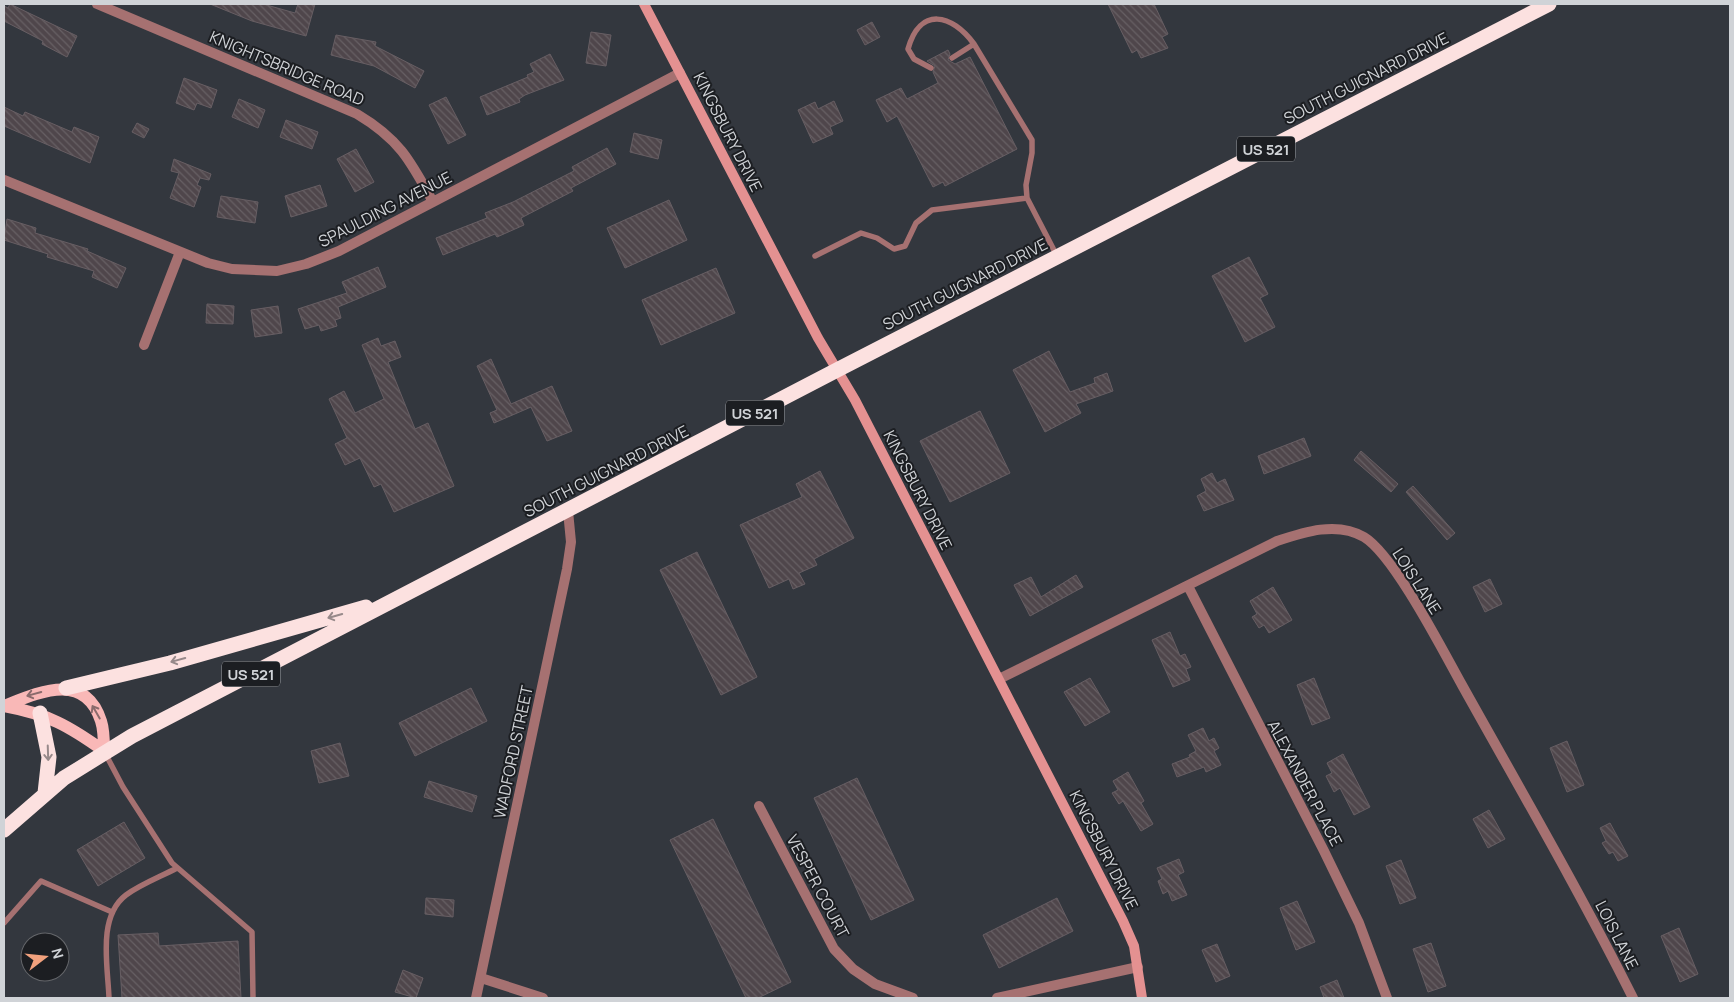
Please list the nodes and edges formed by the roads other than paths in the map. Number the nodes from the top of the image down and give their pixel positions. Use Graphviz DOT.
graph roads {
  1 [pos="96,4"];
  2 [pos="644,4"];
  3 [pos="1549,4"];
  4 [pos="974,44"];
  5 [pos="952,58"];
  6 [pos="931,68"];
  7 [pos="680,73"];
  8 [pos="4,180"];
  9 [pos="1027,198"];
  10 [pos="433,202"];
  11 [pos="180,252"];
  12 [pos="815,256"];
  13 [pos="1057,256"];
  14 [pos="144,345"];
  15 [pos="837,370"];
  16 [pos="568,511"];
  17 [pos="1188,586"];
  18 [pos="398,598"];
  19 [pos="999,679"];
  20 [pos="66,688"];
  21 [pos="4,706"];
  22 [pos="40,714"];
  23 [pos="104,752"];
  24 [pos="45,793"];
  25 [pos="759,806"];
  26 [pos="4,830"];
  27 [pos="177,868"];
  28 [pos="112,912"];
  29 [pos="4,923"];
  30 [pos="1138,967"];
  31 [pos="480,978"];
  32 [pos="109,998"];
  33 [pos="253,998"];
  34 [pos="476,998"];
  35 [pos="543,998"];
  36 [pos="913,998"];
  37 [pos="996,998"];
  38 [pos="1142,998"];
  39 [pos="1387,998"];
  40 [pos="1633,998"];
  1 -- 10 [label="street, KNIGHTSBRIDGE ROAD"];
  2 -- 7 [label="street, KINGSBURY DRIVE"];
  3 -- 13 [label="highway, SOUTH GUIGNARD DRIVE / US 521"];
  4 -- 5 [label="lane"];
  4 -- 6 [label="lane"];
  4 -- 9 [label="lane"];
  7 -- 10 [label="street, SPAULDING AVENUE"];
  7 -- 15 [label="street, KINGSBURY DRIVE"];
  8 -- 11 [label="street, SPAULDING AVENUE"];
  9 -- 12 [label="lane"];
  9 -- 13 [label="lane"];
  10 -- 11 [label="street, SPAULDING AVENUE"];
  11 -- 14 [label="street"];
  13 -- 15 [label="highway, SOUTH GUIGNARD DRIVE / US 521"];
  15 -- 16 [label="highway, SOUTH GUIGNARD DRIVE / US 521"];
  15 -- 19 [label="street, KINGSBURY DRIVE"];
  16 -- 18 [label="highway, SOUTH GUIGNARD DRIVE / US 521"];
  16 -- 31 [label="street, WADFORD STREET"];
  17 -- 19 [label="street, LOIS LANE"];
  17 -- 39 [label="street, ALEXANDER PLACE"];
  17 -- 40 [label="street, LOIS LANE"];
  18 -- 20 [label="highway, one-way"];
  18 -- 23 [label="highway, US 521"];
  19 -- 30 [label="street, KINGSBURY DRIVE"];
  20 -- 21 [label="main road, one-way"];
  23 -- 20 [label="main road, one-way"];
  21 -- 22 [label="main road"];
  22 -- 23 [label="main road"];
  22 -- 24 [label="highway, one-way"];
  23 -- 24 [label="highway, US 521"];
  23 -- 27 [label="lane"];
  24 -- 26 [label="highway, US 521"];
  25 -- 36 [label="street, VESPER COURT"];
  27 -- 28 [label="lane"];
  27 -- 33 [label="lane"];
  28 -- 29 [label="lane"];
  28 -- 32 [label="lane"];
  30 -- 37 [label="street"];
  30 -- 38 [label="street, KINGSBURY DRIVE"];
  31 -- 34 [label="street, WADFORD STREET"];
  31 -- 35 [label="street"];
}
